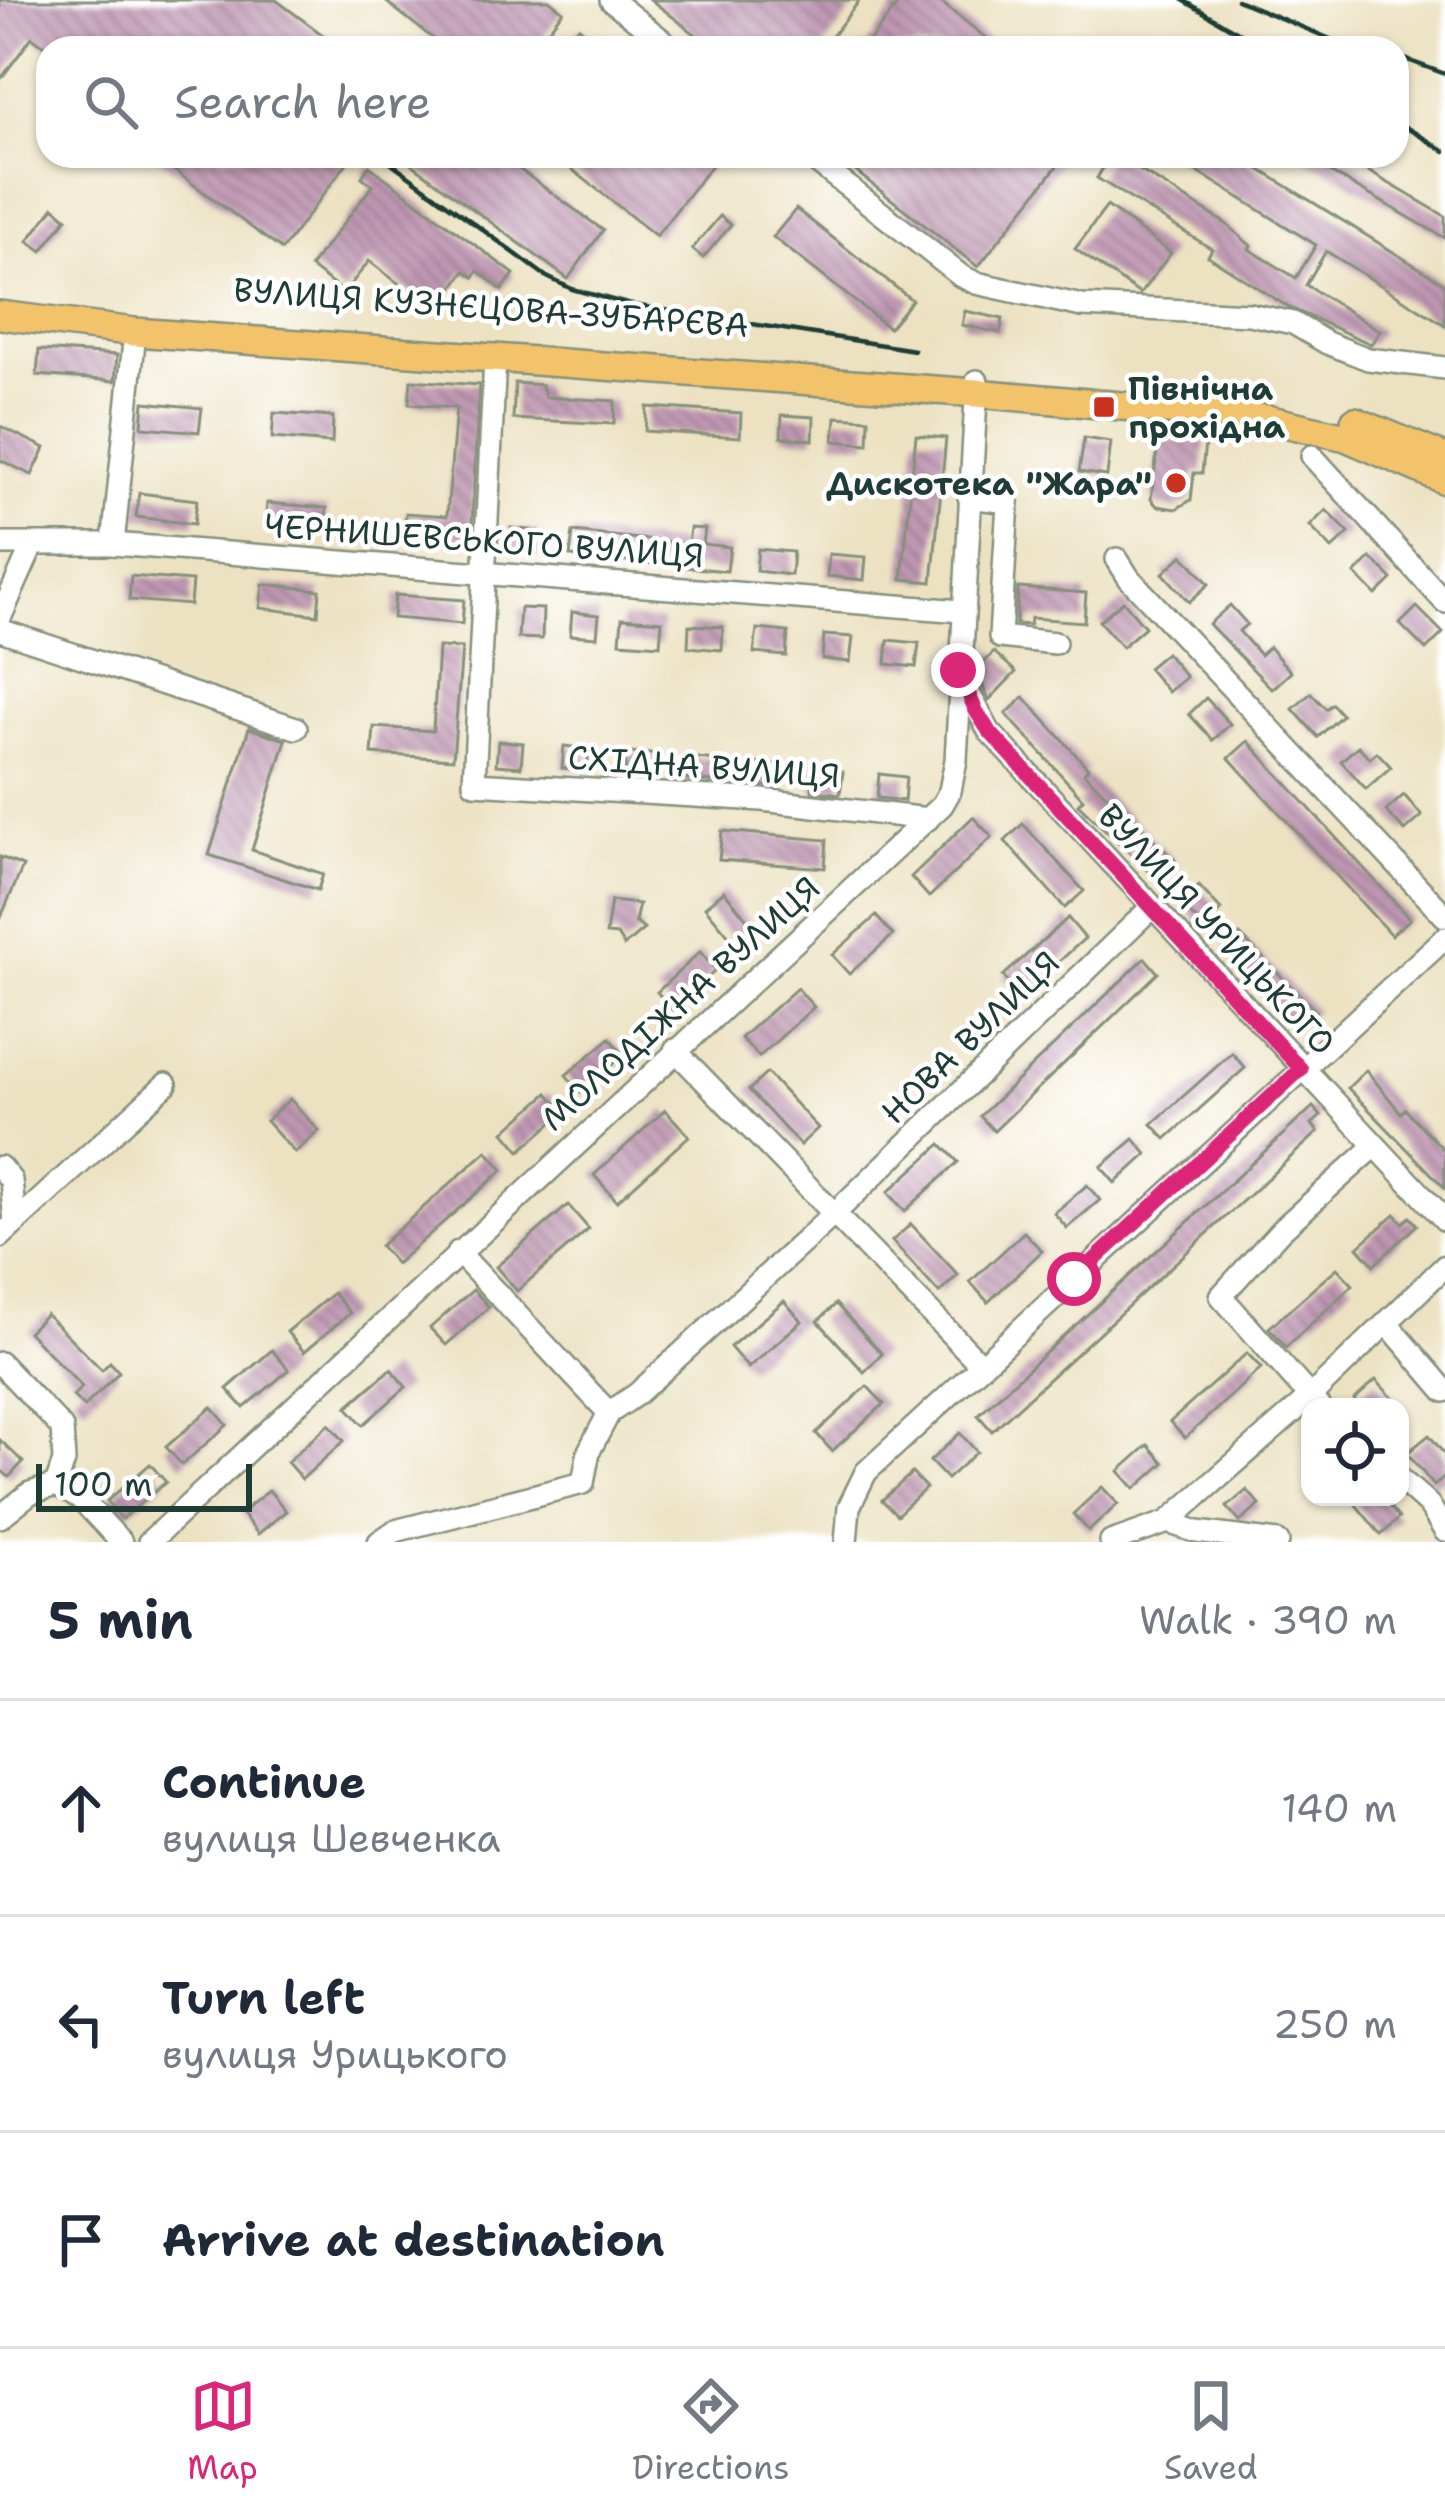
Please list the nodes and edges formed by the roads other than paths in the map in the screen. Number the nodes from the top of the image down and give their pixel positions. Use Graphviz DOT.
graph roads {
  1 [pos="610,0"];
  2 [pos="656,36"];
  3 [pos="824,168"];
  4 [pos="0,298"];
  5 [pos="0,315"];
  6 [pos="135,332"];
  7 [pos="495,358"];
  8 [pos="1445,368"];
  9 [pos="976,386"];
  10 [pos="1312,456"];
  11 [pos="1445,458"];
  12 [pos="1445,480"];
  13 [pos="969,497"];
  14 [pos="0,544"];
  15 [pos="33,544"];
  16 [pos="113,544"];
  17 [pos="1117,559"];
  18 [pos="484,573"];
  19 [pos="1445,602"];
  20 [pos="962,611"];
  21 [pos="0,618"];
  22 [pos="0,630"];
  23 [pos="1055,643"];
  24 [pos="958,670"];
  25 [pos="296,728"];
  26 [pos="928,819"];
  27 [pos="1151,908"];
  28 [pos="1445,916"];
  29 [pos="1445,938"];
  30 [pos="675,1049"];
  31 [pos="1301,1069"];
  32 [pos="166,1084"];
  33 [pos="1375,1146"];
  34 [pos="0,1167"];
  35 [pos="834,1214"];
  36 [pos="1445,1220"];
  37 [pos="7,1230"];
  38 [pos="458,1252"];
  39 [pos="1445,1265"];
  40 [pos="1387,1323"];
  41 [pos="0,1363"];
  42 [pos="981,1365"];
  43 [pos="1445,1390"];
  44 [pos="1311,1398"];
  45 [pos="1319,1398"];
  46 [pos="609,1413"];
  47 [pos="1301,1413"];
  48 [pos="56,1485"];
  49 [pos="1409,1487"];
  50 [pos="0,1517"];
  51 [pos="1168,1522"];
  52 [pos="1445,1531"];
  53 [pos="121,1542"];
  54 [pos="149,1542"];
  55 [pos="380,1542"];
  56 [pos="846,1542"];
  57 [pos="1111,1542"];
  58 [pos="1277,1542"];
  1 -- 2 [label="street"];
  3 -- 8 [label="street"];
  4 -- 9 [label="main road, ВУЛИЦЯ КУЗНЄЦОВА-ЗУБАРЄВА"];
  5 -- 6 [label="main road, ВУЛИЦЯ КУЗНЄЦОВА-ЗУБАРЄВА"];
  6 -- 7 [label="main road, ВУЛИЦЯ КУЗНЄЦОВА-ЗУБАРЄВА"];
  6 -- 16 [label="street"];
  7 -- 9 [label="main road, ВУЛИЦЯ КУЗНЄЦОВА-ЗУБАРЄВА"];
  7 -- 18 [label="street"];
  9 -- 11 [label="main road"];
  9 -- 12 [label="main road"];
  9 -- 13 [label="street, МОЛОДІЖНА ВУЛИЦЯ"];
  10 -- 19 [label="street"];
  13 -- 20 [label="street, МОЛОДІЖНА ВУЛИЦЯ"];
  13 -- 23 [label="street"];
  14 -- 15 [label="street, ЧЕРНИШЕВСЬКОГО ВУЛИЦЯ"];
  15 -- 16 [label="street, ЧЕРНИШЕВСЬКОГО ВУЛИЦЯ"];
  15 -- 21 [label="street"];
  16 -- 18 [label="street, ЧЕРНИШЕВСЬКОГО ВУЛИЦЯ"];
  17 -- 28 [label="street"];
  18 -- 20 [label="street, ЧЕРНИШЕВСЬКОГО ВУЛИЦЯ"];
  18 -- 26 [label="street, СХІДНА ВУЛИЦЯ"];
  20 -- 24 [label="street, МОЛОДІЖНА ВУЛИЦЯ"];
  22 -- 25 [label="street"];
  24 -- 26 [label="street, МОЛОДІЖНА ВУЛИЦЯ"];
  24 -- 27 [label="street, ВУЛИЦЯ УРИЦЬКОГО"];
  26 -- 30 [label="street, МОЛОДІЖНА ВУЛИЦЯ"];
  27 -- 31 [label="street, ВУЛИЦЯ УРИЦЬКОГО"];
  27 -- 35 [label="street, НОВА ВУЛИЦЯ"];
  29 -- 31 [label="street"];
  30 -- 35 [label="street"];
  30 -- 38 [label="street, МОЛОДІЖНА ВУЛИЦЯ"];
  31 -- 33 [label="street, ВУЛИЦЯ УРИЦЬКОГО"];
  31 -- 42 [label="street"];
  32 -- 37 [label="street"];
  33 -- 36 [label="street, ВУЛИЦЯ УРИЦЬКОГО"];
  33 -- 44 [label="street"];
  34 -- 37 [label="street"];
  35 -- 42 [label="street"];
  35 -- 46 [label="street, НОВА ВУЛИЦЯ"];
  38 -- 46 [label="street"];
  38 -- 54 [label="street, МОЛОДІЖНА ВУЛИЦЯ"];
  39 -- 40 [label="street"];
  40 -- 43 [label="street"];
  40 -- 45 [label="street"];
  41 -- 48 [label="street"];
  42 -- 56 [label="street"];
  46 -- 55 [label="street"];
  47 -- 51 [label="street"];
  48 -- 50 [label="street"];
  48 -- 53 [label="street"];
  49 -- 52 [label="street"];
  51 -- 57 [label="street"];
  51 -- 58 [label="street"];
}
